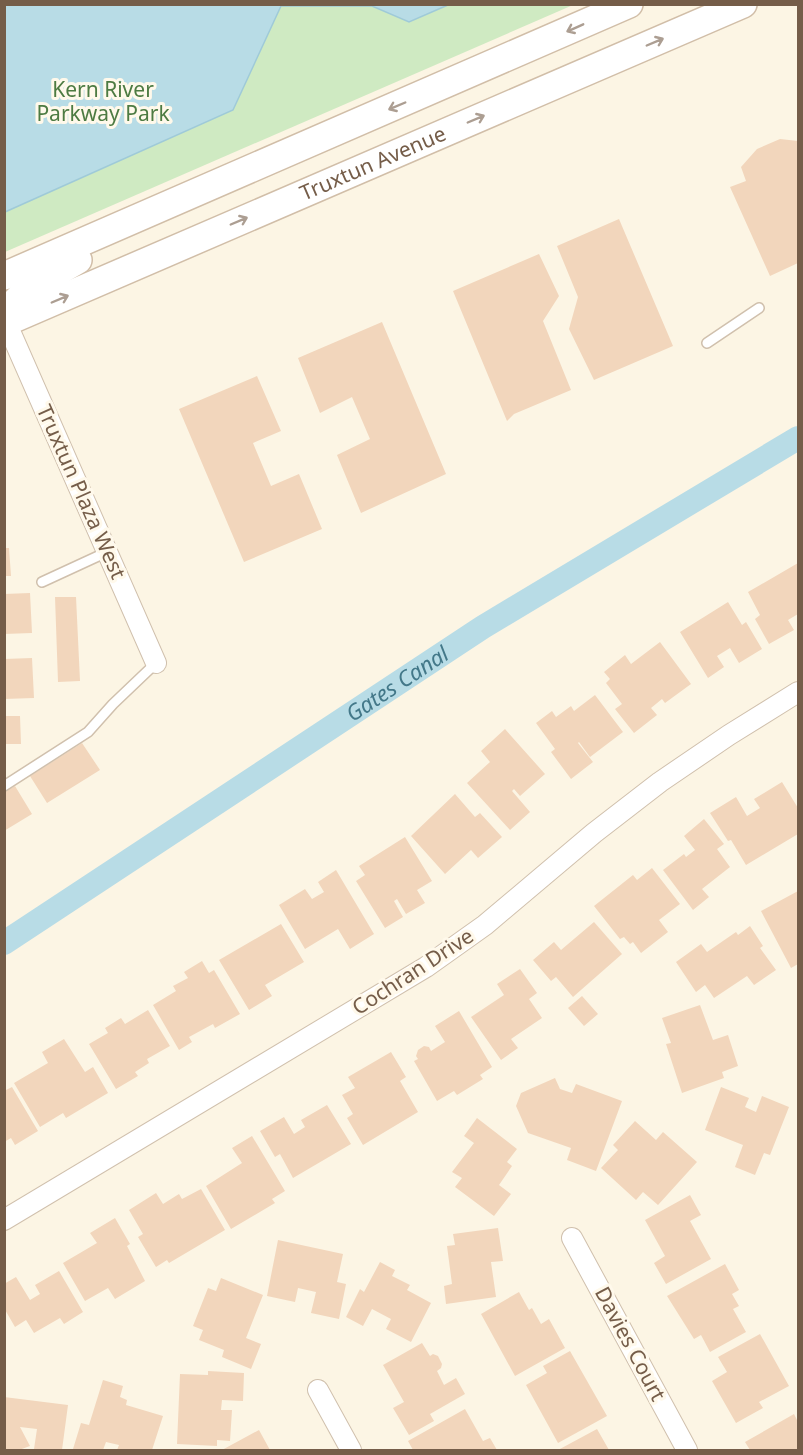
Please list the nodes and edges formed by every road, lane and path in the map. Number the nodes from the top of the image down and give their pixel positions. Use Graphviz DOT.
graph roads {
  1 [pos="629,4"];
  2 [pos="743,4"];
  3 [pos="178,201"];
  4 [pos="4,276"];
  5 [pos="759,308"];
  6 [pos="5,322"];
  7 [pos="707,343"];
  8 [pos="107,552"];
  9 [pos="42,582"];
  10 [pos="156,663"];
  11 [pos="798,692"];
  12 [pos="4,786"];
  13 [pos="4,1220"];
  14 [pos="572,1238"];
  15 [pos="318,1390"];
  16 [pos="351,1450"];
  17 [pos="687,1450"];
  1 -- 3 [label="main road, Truxtun Avenue, one-way"];
  6 -- 2 [label="main road, Truxtun Avenue, one-way"];
  3 -- 4 [label="main road, Truxtun Avenue"];
  3 -- 6 [label="main road"];
  5 -- 7 [label="lane"];
  6 -- 8 [label="street, Truxtun Plaza West"];
  8 -- 9 [label="lane"];
  8 -- 10 [label="street, Truxtun Plaza West"];
  10 -- 12 [label="lane"];
  11 -- 13 [label="street, Cochran Drive"];
  14 -- 17 [label="street, Davies Court"];
  15 -- 16 [label="street"];
}
